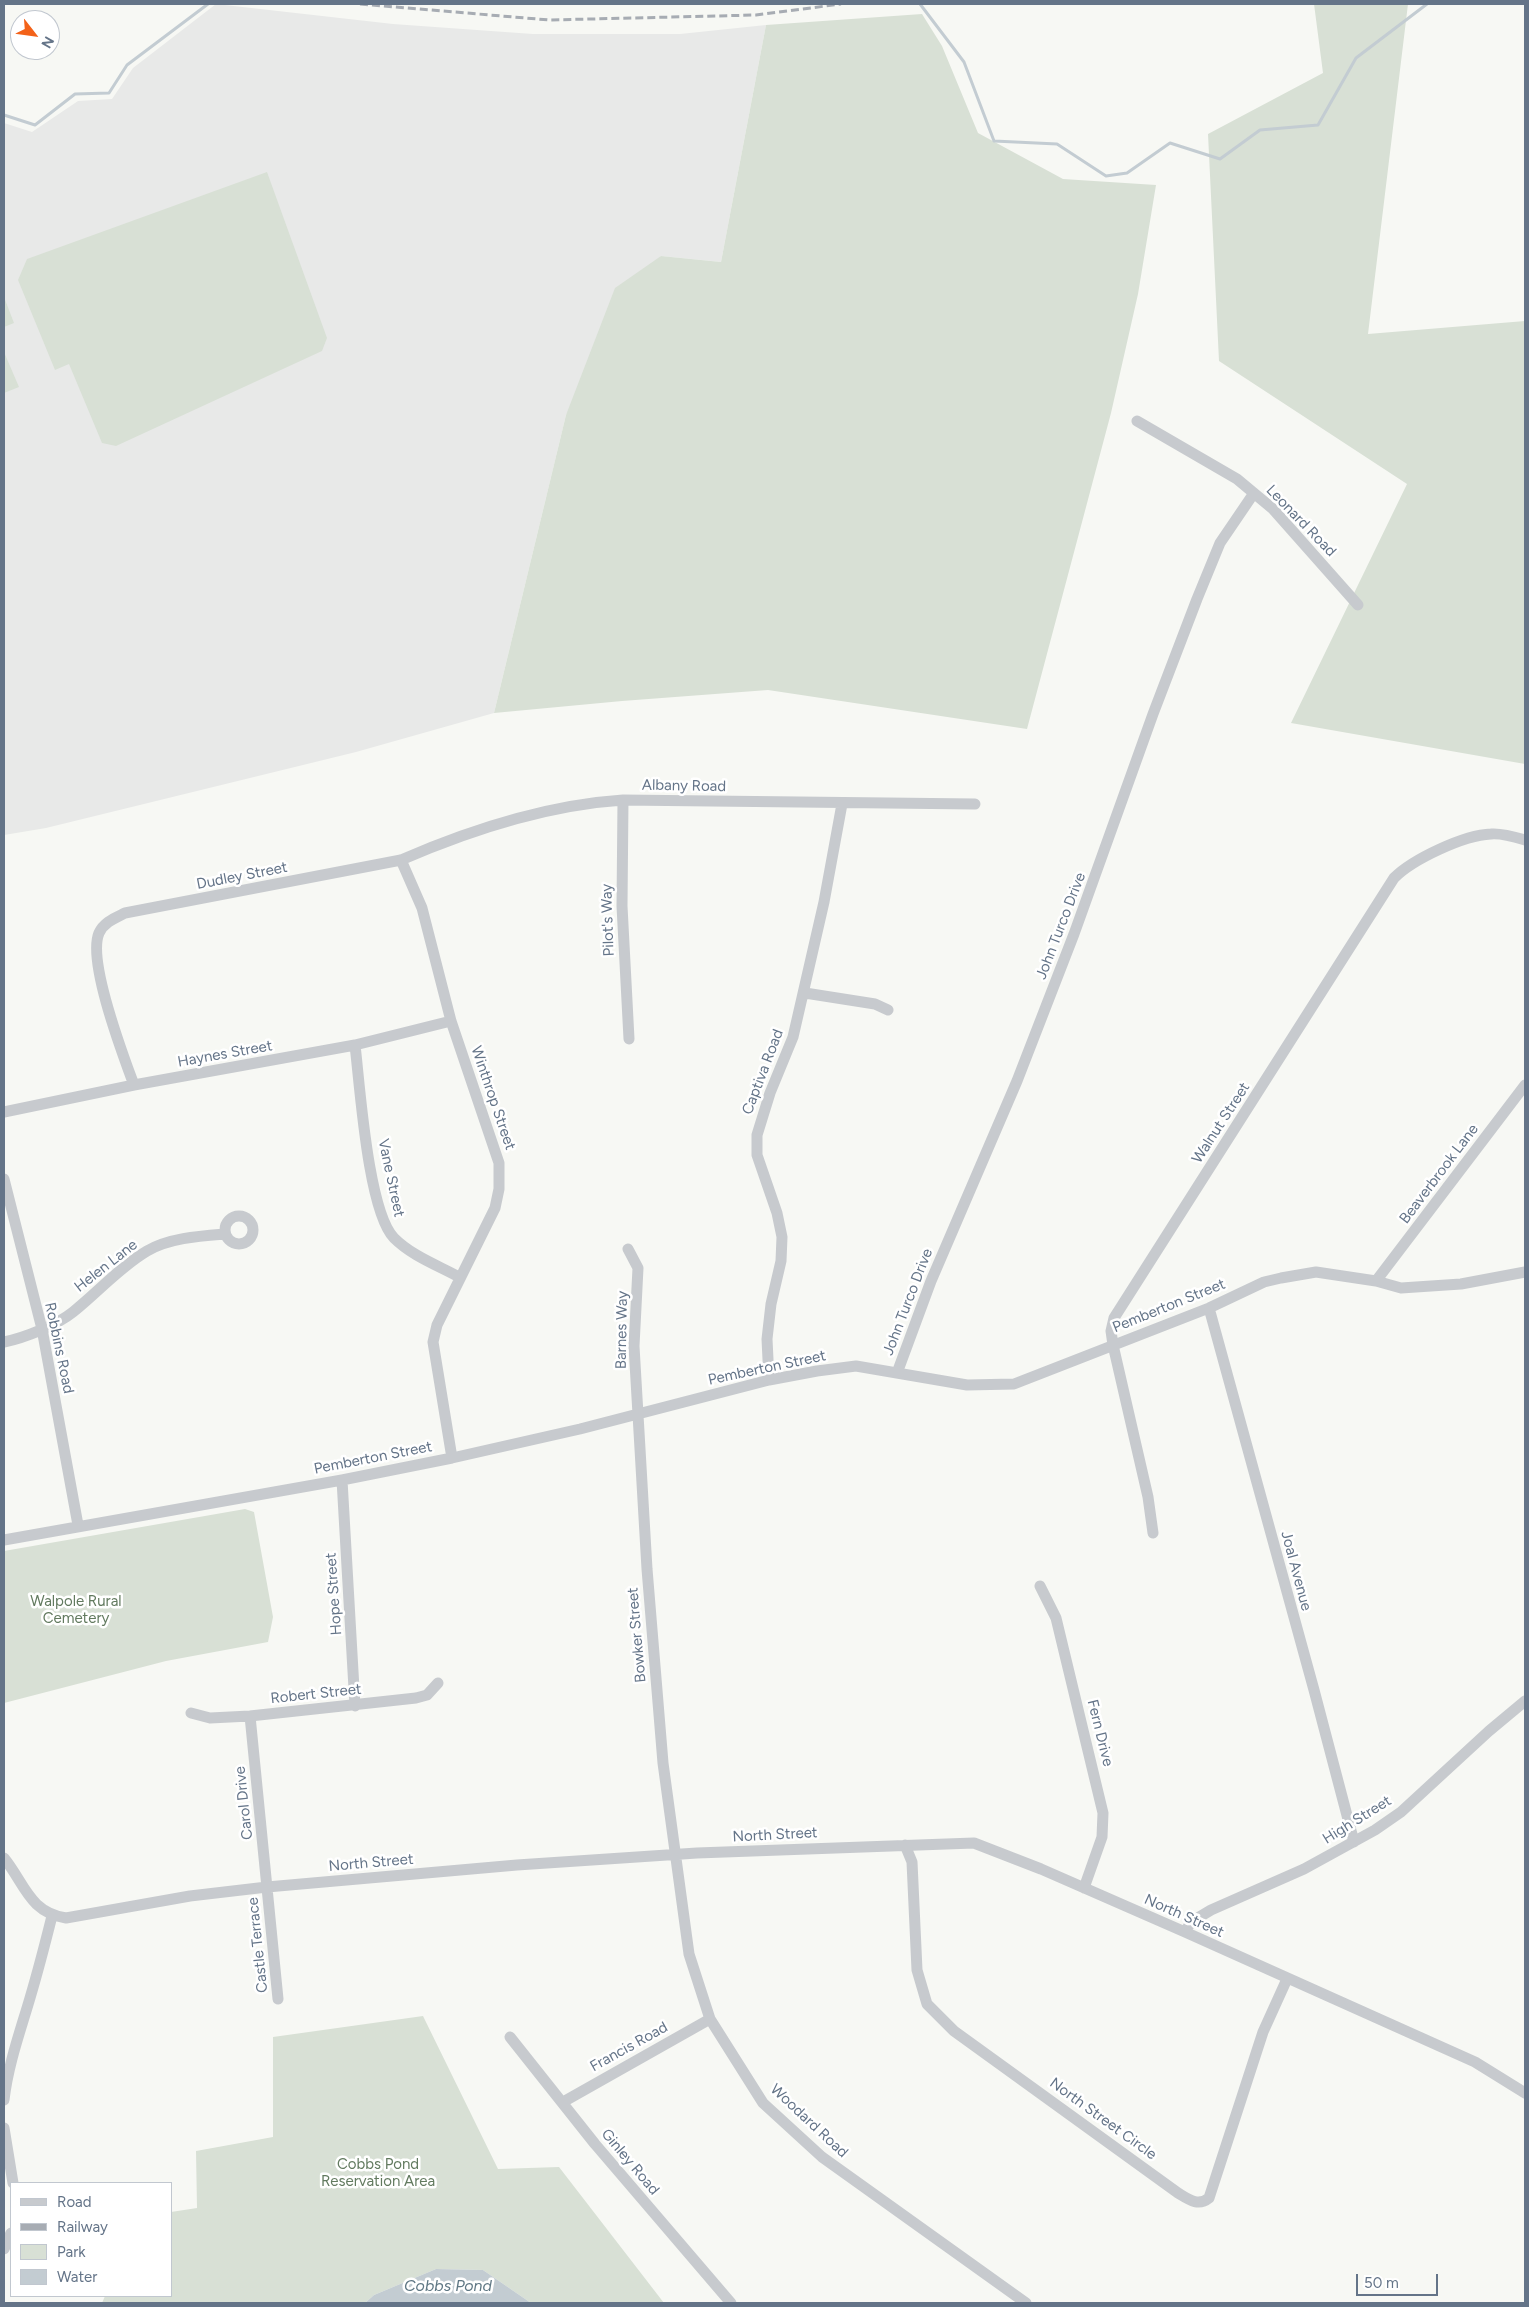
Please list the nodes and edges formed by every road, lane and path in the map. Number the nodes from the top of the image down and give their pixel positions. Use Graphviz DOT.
graph roads {
  1 [pos="1137,421"];
  2 [pos="1254,494"];
  3 [pos="1358,605"];
  4 [pos="623,800"];
  5 [pos="842,804"];
  6 [pos="975,804"];
  7 [pos="1525,840"];
  8 [pos="401,860"];
  9 [pos="805,993"];
  10 [pos="888,1010"];
  11 [pos="451,1021"];
  12 [pos="629,1039"];
  13 [pos="355,1045"];
  14 [pos="134,1085"];
  15 [pos="1525,1085"];
  16 [pos="4,1112"];
  17 [pos="4,1179"];
  18 [pos="225,1234"];
  19 [pos="628,1248"];
  20 [pos="1525,1272"];
  21 [pos="460,1277"];
  22 [pos="1376,1280"];
  23 [pos="1209,1308"];
  24 [pos="42,1329"];
  25 [pos="4,1342"];
  26 [pos="1113,1345"];
  27 [pos="897,1373"];
  28 [pos="769,1380"];
  29 [pos="639,1414"];
  30 [pos="452,1458"];
  31 [pos="342,1480"];
  32 [pos="78,1525"];
  33 [pos="1153,1533"];
  34 [pos="4,1540"];
  35 [pos="1040,1586"];
  36 [pos="438,1683"];
  37 [pos="1525,1701"];
  38 [pos="355,1706"];
  39 [pos="191,1713"];
  40 [pos="250,1716"];
  41 [pos="1354,1842"];
  42 [pos="905,1844"];
  43 [pos="674,1854"];
  44 [pos="4,1858"];
  45 [pos="267,1887"];
  46 [pos="1084,1888"];
  47 [pos="52,1916"];
  48 [pos="1185,1932"];
  49 [pos="1287,1979"];
  50 [pos="278,1999"];
  51 [pos="710,2019"];
  52 [pos="510,2037"];
  53 [pos="1525,2093"];
  54 [pos="4,2100"];
  55 [pos="563,2102"];
  56 [pos="4,2128"];
  57 [pos="13,2182"];
  58 [pos="10,2235"];
  59 [pos="4,2249"];
  60 [pos="730,2303"];
  61 [pos="1026,2303"];
  1 -- 2 [label="street, Leonard Road"];
  2 -- 3 [label="street, Leonard Road"];
  2 -- 27 [label="street, John Turco Drive"];
  4 -- 5 [label="street, Albany Road"];
  4 -- 8 [label="street, Albany Road"];
  4 -- 12 [label="street, Pilot's Way"];
  5 -- 6 [label="street, Albany Road"];
  5 -- 9 [label="street, Captiva Road"];
  7 -- 26 [label="street, Walnut Street"];
  8 -- 11 [label="street, Winthrop Street"];
  8 -- 14 [label="street, Dudley Street"];
  9 -- 10 [label="street"];
  9 -- 28 [label="street, Captiva Road"];
  11 -- 13 [label="street, Haynes Street"];
  11 -- 21 [label="street, Winthrop Street"];
  13 -- 14 [label="street, Haynes Street"];
  13 -- 21 [label="street, Vane Street"];
  14 -- 16 [label="street, Haynes Street"];
  15 -- 22 [label="street, Beaverbrook Lane"];
  17 -- 24 [label="street, Robbins Road"];
  18 -- 24 [label="street, Helen Lane"];
  19 -- 29 [label="street, Barnes Way"];
  20 -- 22 [label="street, Pemberton Street"];
  21 -- 30 [label="street, Winthrop Street"];
  22 -- 23 [label="street, Pemberton Street"];
  23 -- 26 [label="street, Pemberton Street"];
  23 -- 41 [label="street, Joal Avenue"];
  24 -- 25 [label="street, Helen Lane"];
  24 -- 32 [label="street, Robbins Road"];
  26 -- 27 [label="street, Pemberton Street"];
  26 -- 33 [label="street, Walnut Street"];
  27 -- 28 [label="street, Pemberton Street"];
  28 -- 29 [label="street, Pemberton Street"];
  29 -- 30 [label="street, Pemberton Street"];
  29 -- 43 [label="street, Bowker Street"];
  30 -- 31 [label="street, Pemberton Street"];
  31 -- 32 [label="street, Pemberton Street"];
  31 -- 38 [label="street, Hope Street"];
  32 -- 34 [label="street, Pemberton Street"];
  35 -- 46 [label="street, Fern Drive"];
  36 -- 38 [label="street, Robert Street"];
  37 -- 41 [label="street, High Street"];
  38 -- 40 [label="street, Robert Street"];
  39 -- 40 [label="street, Robert Street"];
  40 -- 45 [label="street, Carol Drive"];
  41 -- 48 [label="street, High Street"];
  42 -- 43 [label="street, North Street"];
  42 -- 46 [label="street, North Street"];
  42 -- 49 [label="street, North Street Circle"];
  43 -- 45 [label="street, North Street"];
  43 -- 51 [label="street, Woodard Road"];
  44 -- 47 [label="street"];
  45 -- 47 [label="street, North Street"];
  45 -- 50 [label="street, Castle Terrace"];
  46 -- 48 [label="street, North Street"];
  47 -- 54 [label="street"];
  48 -- 49 [label="street, North Street"];
  49 -- 53 [label="street, North Street"];
  51 -- 55 [label="street, Francis Road"];
  51 -- 61 [label="street, Woodard Road"];
  52 -- 55 [label="street, Ginley Road"];
  55 -- 60 [label="street, Ginley Road"];
  56 -- 57 [label="street"];
  58 -- 59 [label="street"];
}
